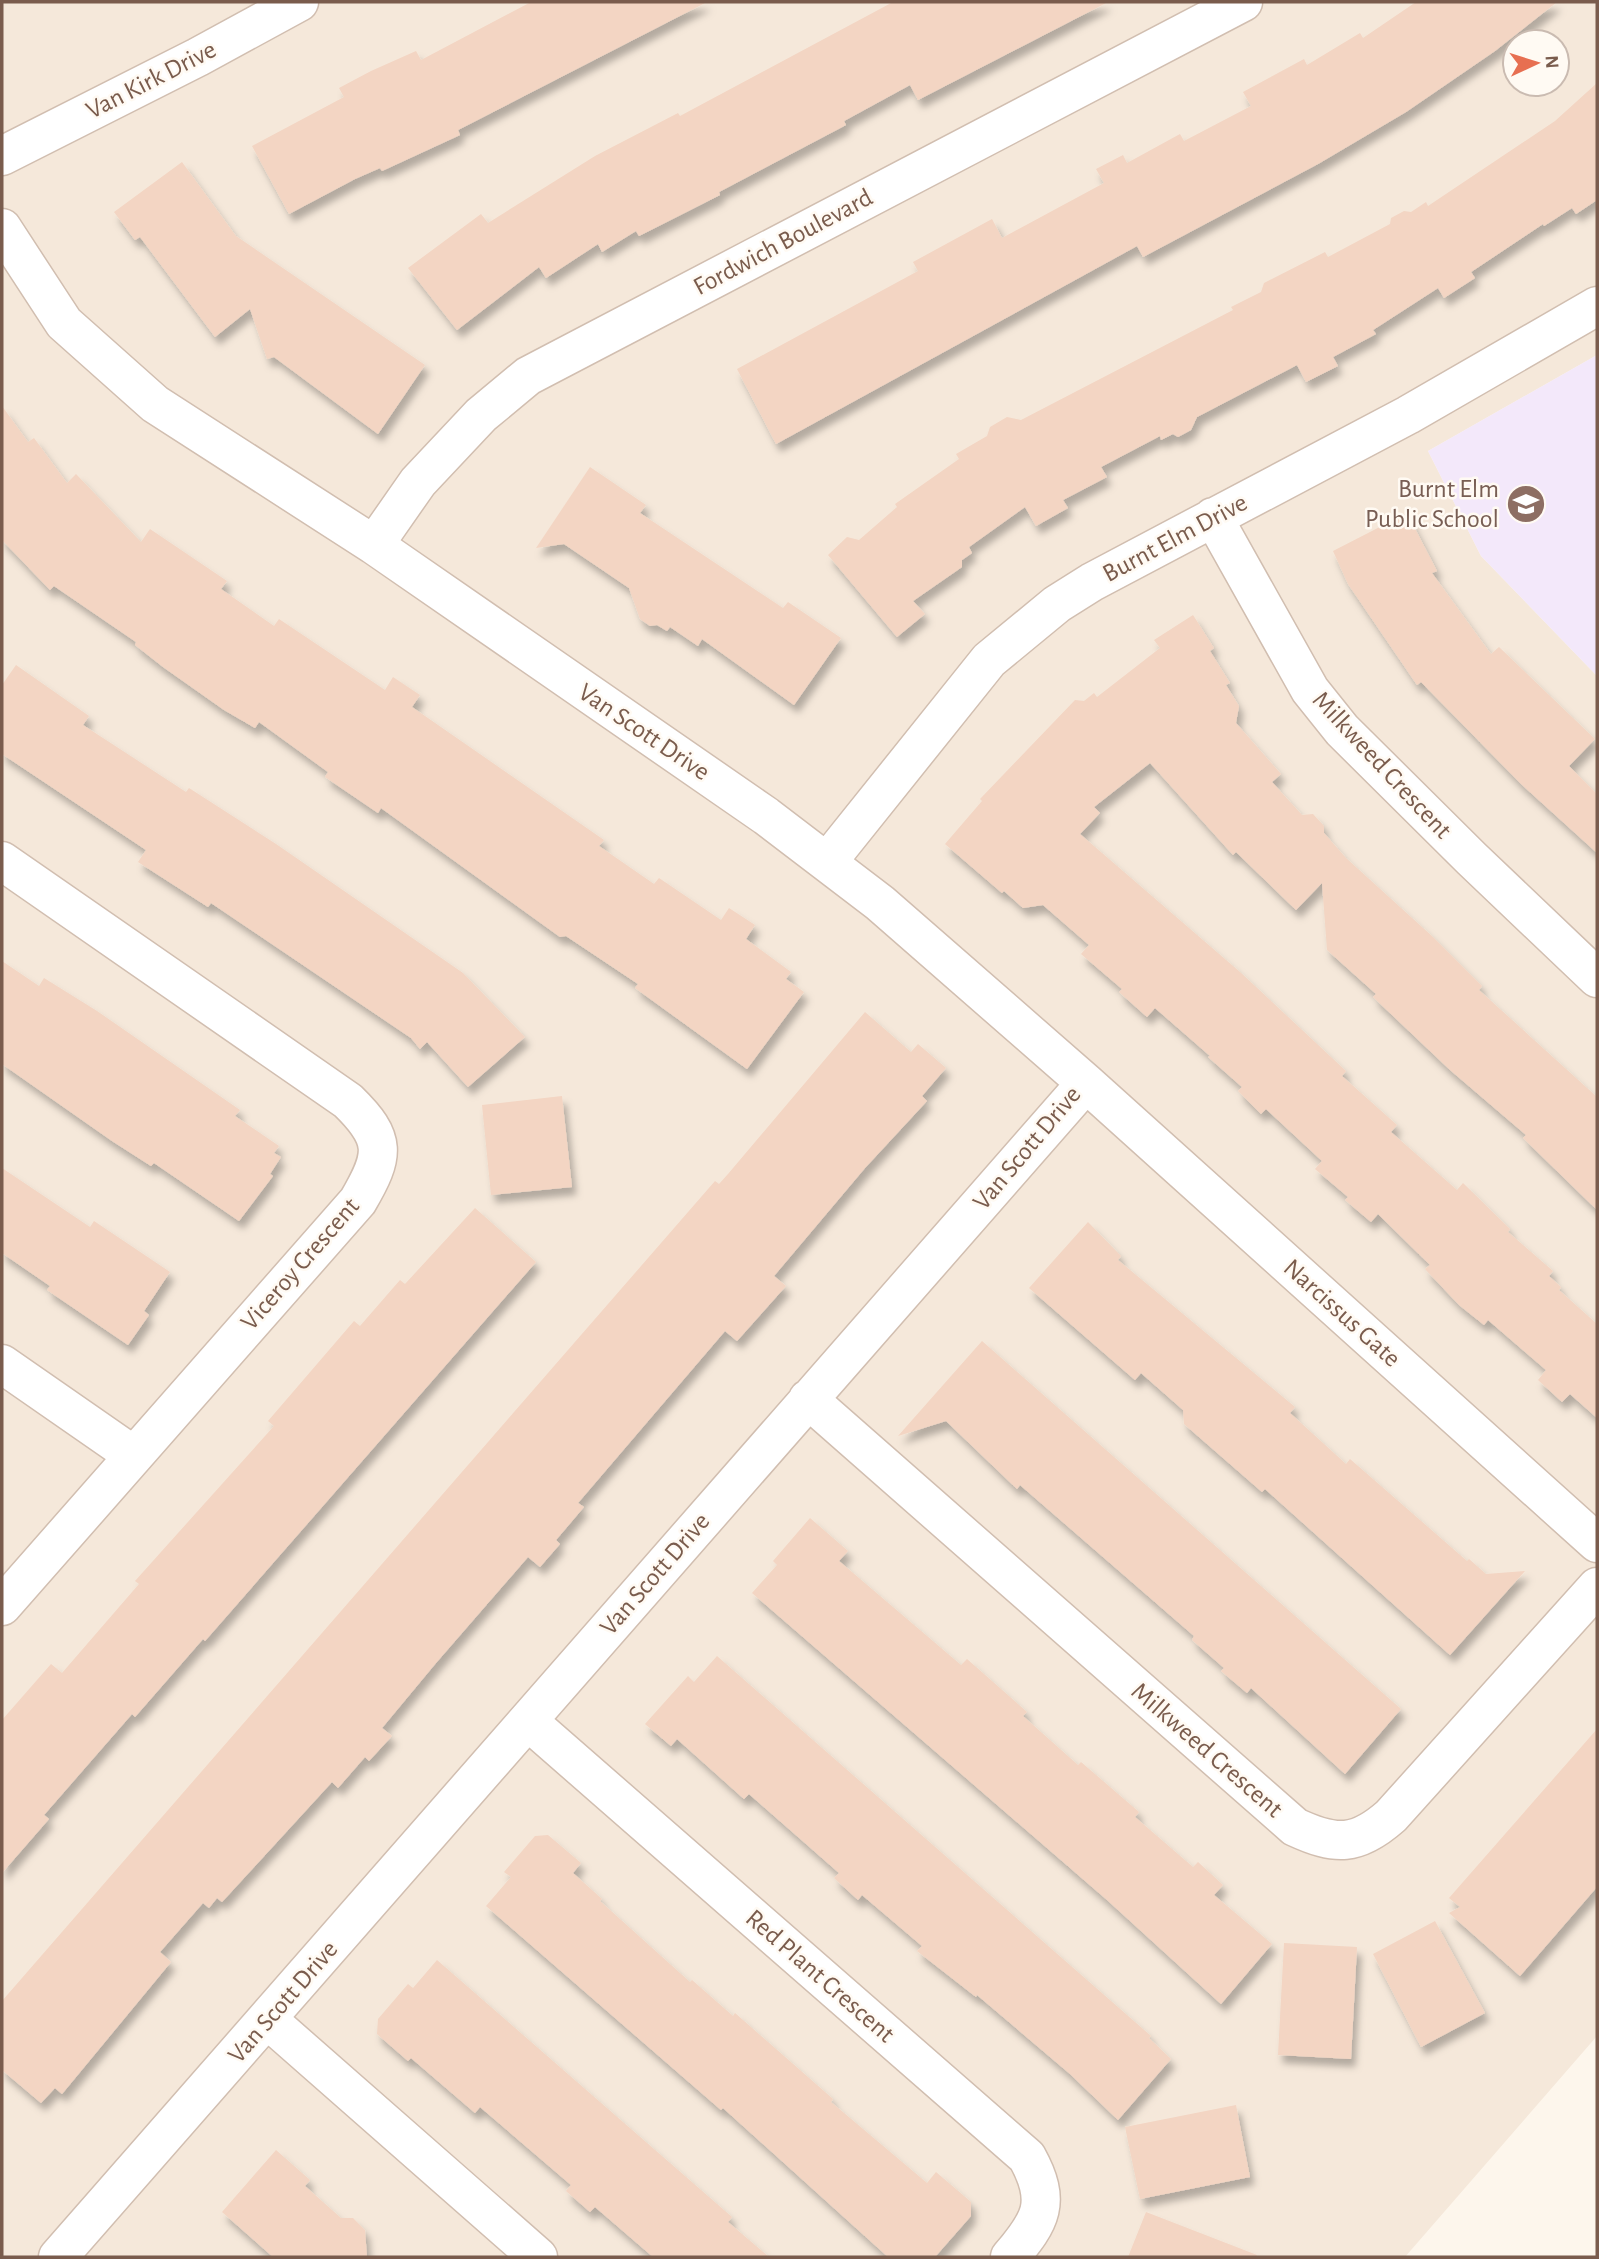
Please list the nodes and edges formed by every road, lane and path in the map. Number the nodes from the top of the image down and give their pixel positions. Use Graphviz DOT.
graph roads {
  1 [pos="299,2"];
  2 [pos="1244,2"];
  3 [pos="2,156"];
  4 [pos="2,228"];
  5 [pos="1597,306"];
  6 [pos="1213,517"];
  7 [pos="374,545"];
  8 [pos="2,861"];
  9 [pos="828,861"];
  10 [pos="1597,978"];
  11 [pos="1086,1083"];
  12 [pos="2,1364"];
  13 [pos="808,1399"];
  14 [pos="133,1455"];
  15 [pos="1597,1543"];
  16 [pos="1597,1587"];
  17 [pos="2,1606"];
  18 [pos="528,1721"];
  19 [pos="267,2019"];
  20 [pos="58,2257"];
  21 [pos="538,2257"];
  22 [pos="1010,2257"];
  1 -- 3 [label="street, Van Kirk Drive"];
  2 -- 7 [label="street, Fordwich Boulevard"];
  4 -- 7 [label="street, Van Scott Drive"];
  5 -- 6 [label="street, Burnt Elm Drive"];
  6 -- 9 [label="street, Burnt Elm Drive"];
  6 -- 10 [label="street, Milkweed Crescent"];
  7 -- 9 [label="street, Van Scott Drive"];
  8 -- 14 [label="street, Viceroy Crescent"];
  9 -- 11 [label="street, Van Scott Drive"];
  11 -- 13 [label="street, Van Scott Drive"];
  11 -- 15 [label="street, Narcissus Gate"];
  12 -- 14 [label="street"];
  13 -- 16 [label="street, Milkweed Crescent"];
  13 -- 18 [label="street, Van Scott Drive"];
  14 -- 17 [label="street, Viceroy Crescent"];
  18 -- 19 [label="street, Van Scott Drive"];
  18 -- 22 [label="street, Red Plant Crescent"];
  19 -- 20 [label="street, Van Scott Drive"];
  19 -- 21 [label="street"];
}
